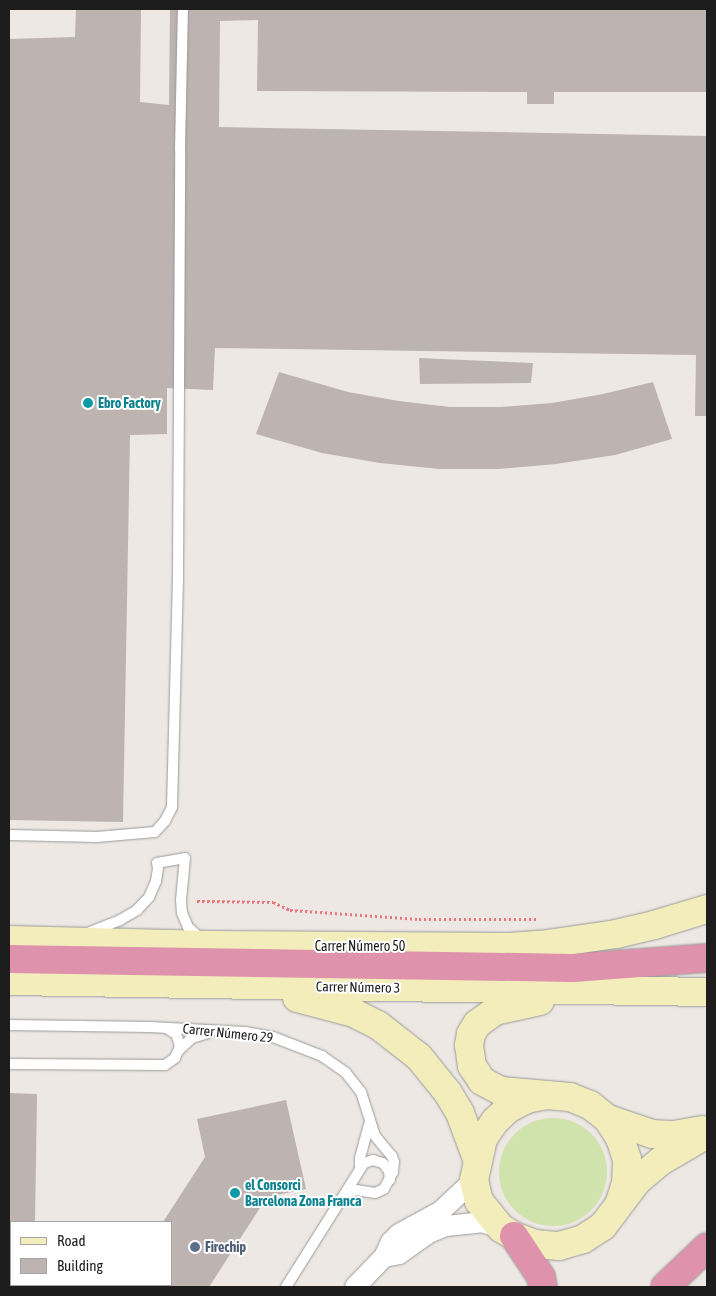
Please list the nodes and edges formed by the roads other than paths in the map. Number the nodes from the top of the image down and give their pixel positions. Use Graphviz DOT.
graph roads {
  1 [pos="182,9"];
  2 [pos="9,835"];
  3 [pos="707,909"];
  4 [pos="9,940"];
  5 [pos="63,942"];
  6 [pos="210,945"];
  7 [pos="707,958"];
  8 [pos="9,959"];
  9 [pos="9,980"];
  10 [pos="242,986"];
  11 [pos="593,990"];
  12 [pos="707,992"];
  13 [pos="9,1025"];
  14 [pos="165,1028"];
  15 [pos="222,1031"];
  16 [pos="179,1050"];
  17 [pos="9,1064"];
  18 [pos="547,1095"];
  19 [pos="608,1119"];
  20 [pos="370,1122"];
  21 [pos="707,1129"];
  22 [pos="707,1134"];
  23 [pos="359,1170"];
  24 [pos="475,1170"];
  25 [pos="390,1181"];
  26 [pos="365,1191"];
  27 [pos="340,1202"];
  28 [pos="618,1206"];
  29 [pos="508,1232"];
  30 [pos="707,1247"];
  31 [pos="384,1256"];
  32 [pos="286,1287"];
  33 [pos="355,1287"];
  34 [pos="543,1287"];
  35 [pos="665,1287"];
  1 -- 2 [label="lane"];
  3 -- 6 [label="street, Carrer Número 50"];
  4 -- 5 [label="street, Carrer Número 50"];
  5 -- 6 [label="street, Carrer Número 50"];
  5 -- 6 [label="lane"];
  7 -- 8 [label="highway"];
  9 -- 10 [label="street, Carrer Número 3"];
  10 -- 11 [label="street, Carrer Número 3"];
  10 -- 24 [label="street"];
  11 -- 12 [label="street, Carrer Número 3"];
  11 -- 18 [label="street"];
  13 -- 14 [label="lane, Carrer Número 29"];
  14 -- 15 [label="lane, Carrer Número 29"];
  14 -- 16 [label="lane, Carrer Número 29"];
  15 -- 16 [label="lane"];
  15 -- 20 [label="lane, Carrer Número 29"];
  16 -- 17 [label="lane, Carrer Número 29"];
  18 -- 19 [label="street"];
  18 -- 24 [label="street"];
  19 -- 21 [label="street"];
  19 -- 28 [label="street"];
  20 -- 23 [label="lane"];
  20 -- 25 [label="lane, Carrer Número 29"];
  22 -- 28 [label="street"];
  23 -- 25 [label="lane"];
  23 -- 26 [label="lane"];
  23 -- 27 [label="lane"];
  24 -- 29 [label="street"];
  24 -- 31 [label="street"];
  25 -- 26 [label="lane"];
  26 -- 27 [label="lane"];
  27 -- 32 [label="lane"];
  28 -- 29 [label="street"];
  29 -- 31 [label="street"];
  29 -- 34 [label="highway"];
  30 -- 35 [label="highway"];
  31 -- 33 [label="street"];
}
